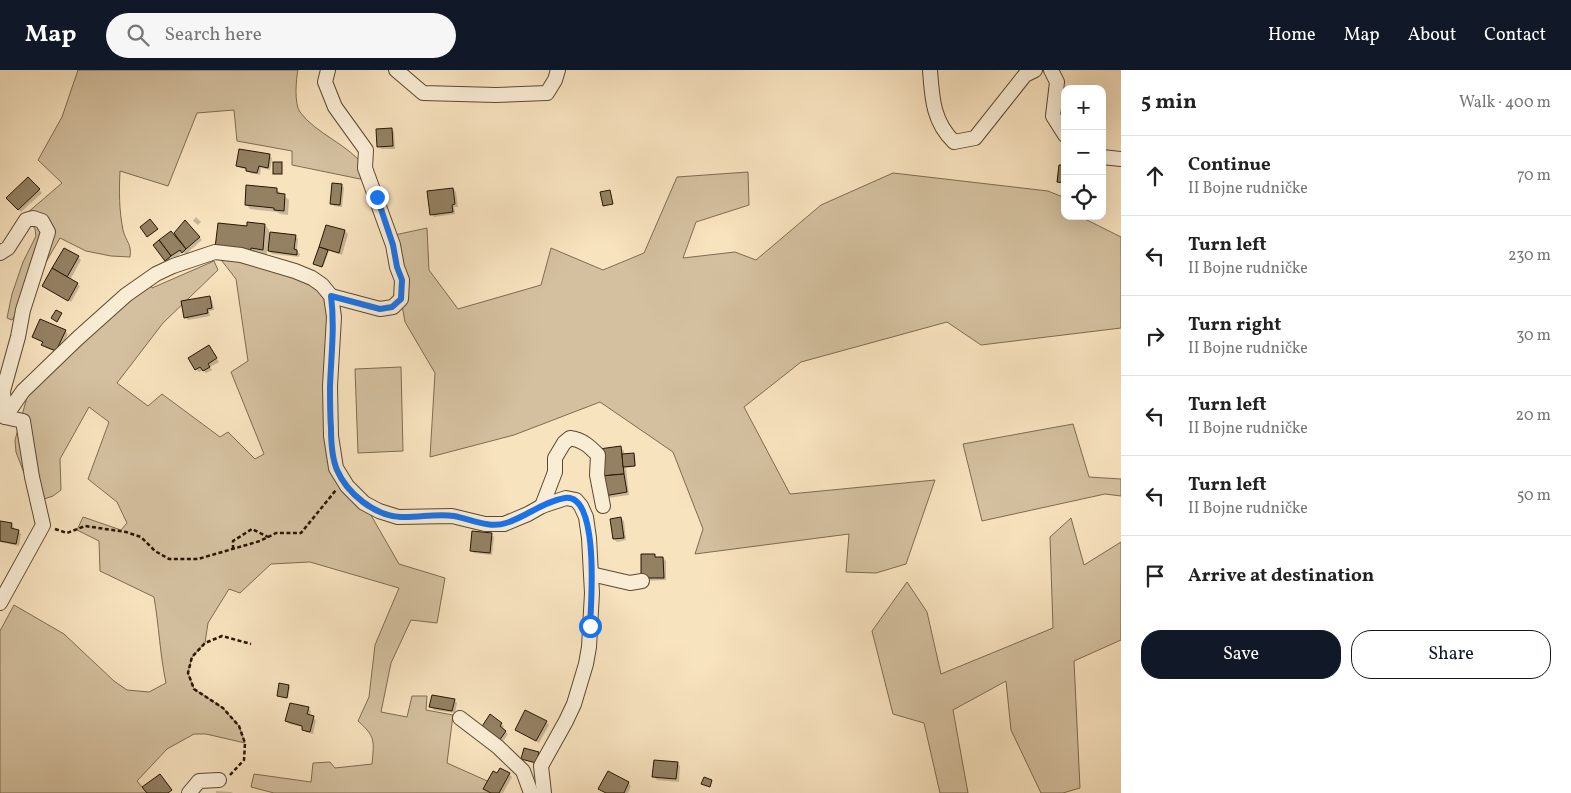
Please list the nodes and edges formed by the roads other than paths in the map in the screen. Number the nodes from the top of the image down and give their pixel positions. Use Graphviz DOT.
graph roads {
  1 [pos="328,70"];
  2 [pos="558,70"];
  3 [pos="930,70"];
  4 [pos="1035,70"];
  5 [pos="1051,70"];
  6 [pos="398,71"];
  7 [pos="1062,130"];
  8 [pos="1106,157"];
  9 [pos="1121,159"];
  10 [pos="0,253"];
  11 [pos="331,296"];
  12 [pos="5,417"];
  13 [pos="542,506"];
  14 [pos="603,506"];
  15 [pos="591,574"];
  16 [pos="642,581"];
  17 [pos="0,603"];
  18 [pos="460,718"];
  19 [pos="219,780"];
  20 [pos="189,793"];
  21 [pos="531,793"];
  22 [pos="544,793"];
  1 -- 11 [label="street"];
  2 -- 6 [label="street"];
  3 -- 4 [label="street"];
  5 -- 7 [label="street"];
  8 -- 9 [label="street"];
  10 -- 12 [label="street"];
  11 -- 12 [label="street"];
  11 -- 13 [label="street"];
  12 -- 17 [label="street"];
  13 -- 14 [label="street"];
  13 -- 15 [label="street"];
  15 -- 16 [label="street"];
  15 -- 22 [label="street"];
  18 -- 21 [label="street"];
  19 -- 20 [label="street"];
}
